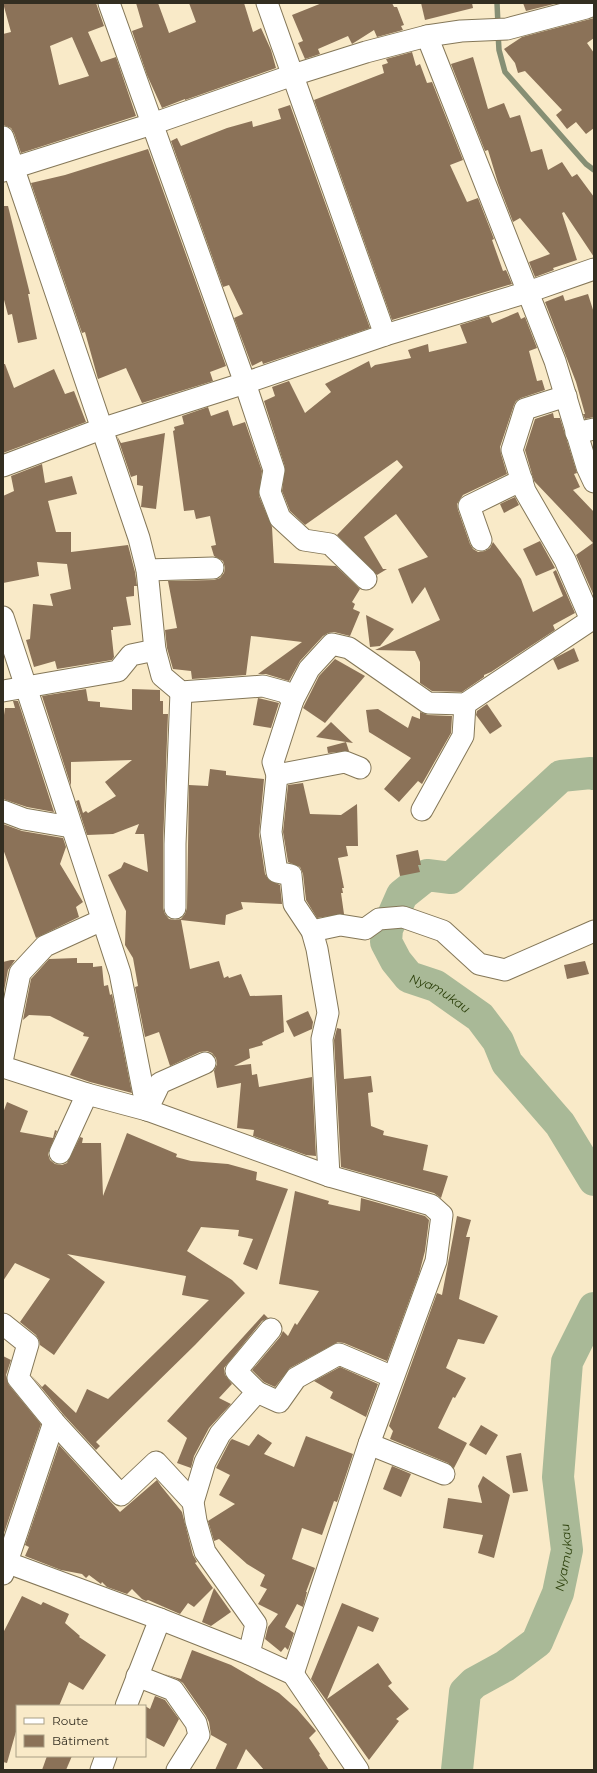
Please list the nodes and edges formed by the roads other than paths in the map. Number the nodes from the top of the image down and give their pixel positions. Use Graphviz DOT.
graph roads {
  1 [pos="109,3"];
  2 [pos="267,3"];
  3 [pos="594,5"];
  4 [pos="427,36"];
  5 [pos="294,75"];
  6 [pos="152,124"];
  7 [pos="3,137"];
  8 [pos="8,169"];
  9 [pos="594,269"];
  10 [pos="528,292"];
  11 [pos="385,335"];
  12 [pos="245,383"];
  13 [pos="566,396"];
  14 [pos="101,429"];
  15 [pos="585,431"];
  16 [pos="3,466"];
  17 [pos="522,480"];
  18 [pos="594,482"];
  19 [pos="481,540"];
  20 [pos="213,568"];
  21 [pos="147,570"];
  22 [pos="366,579"];
  23 [pos="3,617"];
  24 [pos="593,619"];
  25 [pos="155,650"];
  26 [pos="26,688"];
  27 [pos="3,691"];
  28 [pos="181,692"];
  29 [pos="293,700"];
  30 [pos="466,704"];
  31 [pos="360,768"];
  32 [pos="277,775"];
  33 [pos="422,810"];
  34 [pos="3,811"];
  35 [pos="71,827"];
  36 [pos="175,908"];
  37 [pos="102,920"];
  38 [pos="312,931"];
  39 [pos="594,931"];
  40 [pos="3,1057"];
  41 [pos="205,1063"];
  42 [pos="3,1067"];
  43 [pos="87,1094"];
  44 [pos="147,1110"];
  45 [pos="60,1153"];
  46 [pos="329,1176"];
  47 [pos="3,1324"];
  48 [pos="271,1329"];
  49 [pos="393,1377"];
  50 [pos="257,1392"];
  51 [pos="54,1422"];
  52 [pos="369,1444"];
  53 [pos="444,1474"];
  54 [pos="193,1502"];
  55 [pos="5,1566"];
  56 [pos="160,1619"];
  57 [pos="249,1654"];
  58 [pos="293,1674"];
  59 [pos="137,1676"];
  60 [pos="126,1705"];
  61 [pos="106,1757"];
  62 [pos="101,1770"];
  63 [pos="177,1770"];
  64 [pos="358,1770"];
  1 -- 6 [label="street"];
  2 -- 5 [label="street"];
  3 -- 4 [label="street"];
  4 -- 5 [label="street"];
  4 -- 10 [label="street"];
  5 -- 6 [label="street"];
  5 -- 11 [label="street"];
  6 -- 8 [label="street"];
  6 -- 12 [label="street"];
  7 -- 8 [label="street"];
  8 -- 14 [label="street"];
  9 -- 10 [label="street"];
  10 -- 11 [label="street"];
  10 -- 13 [label="street"];
  11 -- 12 [label="street"];
  12 -- 14 [label="street"];
  12 -- 22 [label="street"];
  13 -- 15 [label="street"];
  13 -- 17 [label="street"];
  14 -- 16 [label="street"];
  14 -- 21 [label="street"];
  15 -- 18 [label="street"];
  17 -- 19 [label="street"];
  17 -- 24 [label="street"];
  20 -- 21 [label="street"];
  21 -- 25 [label="street"];
  23 -- 26 [label="street"];
  24 -- 30 [label="street"];
  25 -- 26 [label="street"];
  25 -- 28 [label="street"];
  26 -- 27 [label="street"];
  26 -- 35 [label="street"];
  28 -- 29 [label="street"];
  28 -- 36 [label="street"];
  29 -- 30 [label="street"];
  29 -- 32 [label="street"];
  30 -- 33 [label="street"];
  31 -- 32 [label="street"];
  32 -- 38 [label="street"];
  34 -- 35 [label="street"];
  35 -- 37 [label="street"];
  37 -- 40 [label="street"];
  37 -- 44 [label="street"];
  38 -- 39 [label="street"];
  38 -- 46 [label="street"];
  41 -- 44 [label="street"];
  42 -- 43 [label="street"];
  43 -- 44 [label="street"];
  43 -- 45 [label="street"];
  44 -- 46 [label="street"];
  46 -- 49 [label="street"];
  47 -- 51 [label="street"];
  48 -- 50 [label="street"];
  49 -- 50 [label="street"];
  49 -- 52 [label="street"];
  50 -- 54 [label="street"];
  51 -- 54 [label="street"];
  51 -- 55 [label="street"];
  52 -- 53 [label="street"];
  52 -- 58 [label="street"];
  54 -- 57 [label="street"];
  55 -- 56 [label="street"];
  56 -- 57 [label="street"];
  56 -- 59 [label="street"];
  57 -- 58 [label="street"];
  58 -- 64 [label="street"];
  59 -- 60 [label="street"];
  59 -- 63 [label="street"];
  61 -- 62 [label="street"];
}
